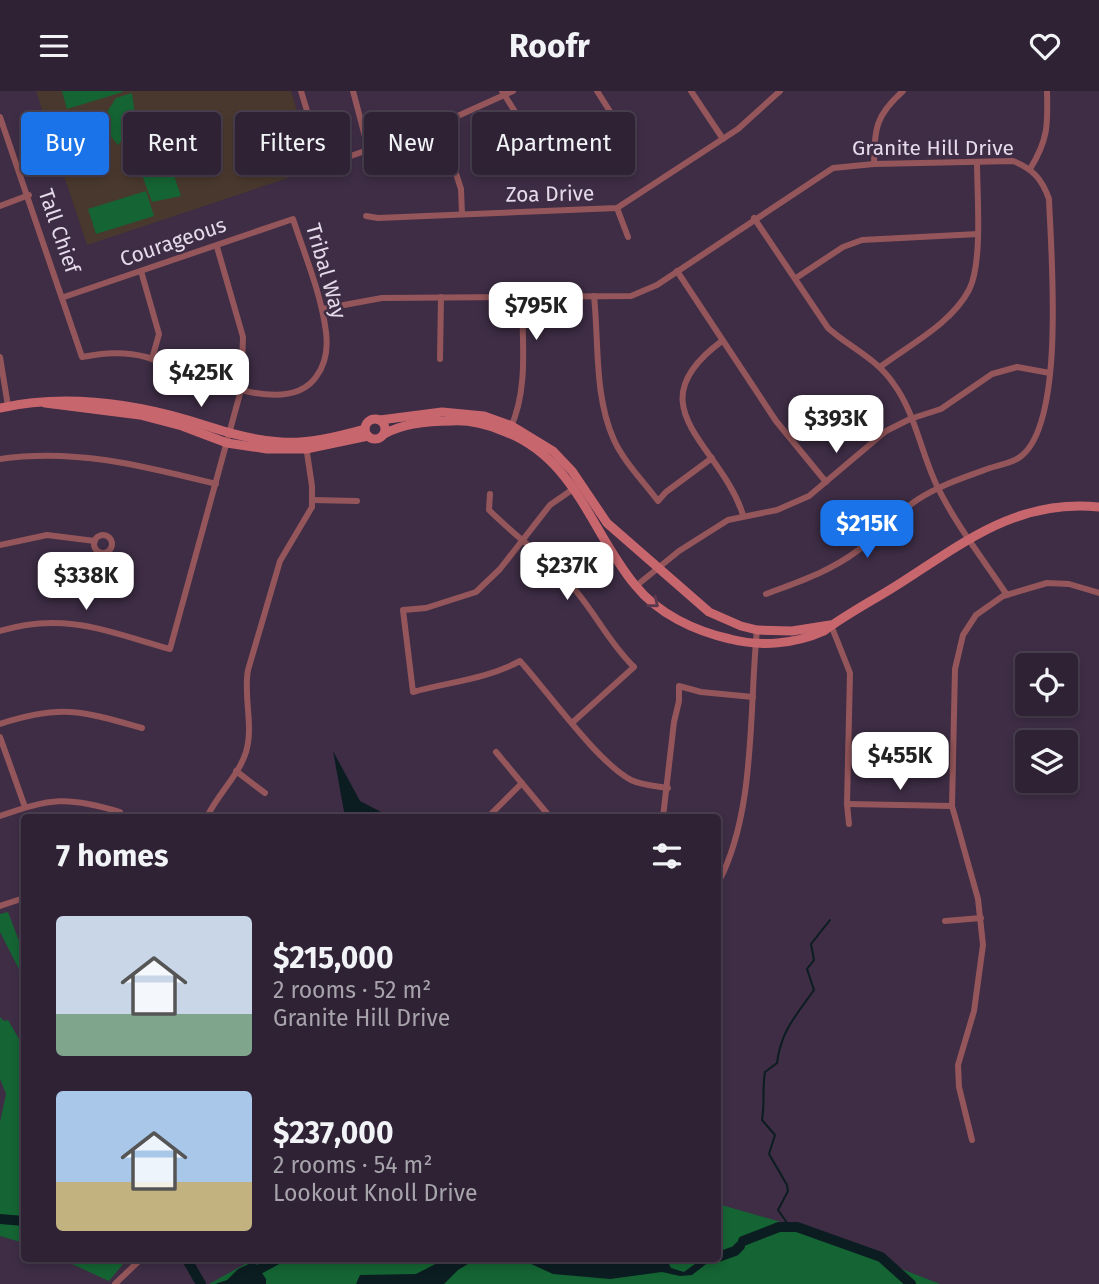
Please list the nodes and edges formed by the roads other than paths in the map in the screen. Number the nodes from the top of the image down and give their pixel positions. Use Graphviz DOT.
graph roads {
  1 [pos="301,91"];
  2 [pos="353,91"];
  3 [pos="513,91"];
  4 [pos="597,91"];
  5 [pos="691,91"];
  6 [pos="780,91"];
  7 [pos="903,91"];
  8 [pos="1047,91"];
  9 [pos="504,93"];
  10 [pos="307,112"];
  11 [pos="516,112"];
  12 [pos="610,112"];
  13 [pos="458,115"];
  14 [pos="0,117"];
  15 [pos="364,130"];
  16 [pos="723,139"];
  17 [pos="977,162"];
  18 [pos="874,164"];
  19 [pos="1030,169"];
  20 [pos="456,175"];
  21 [pos="29,195"];
  22 [pos="0,206"];
  23 [pos="617,208"];
  24 [pos="462,214"];
  25 [pos="366,216"];
  26 [pos="754,218"];
  27 [pos="293,219"];
  28 [pos="978,235"];
  29 [pos="628,237"];
  30 [pos="217,247"];
  31 [pos="141,271"];
  32 [pos="677,271"];
  33 [pos="796,278"];
  34 [pos="522,296"];
  35 [pos="594,296"];
  36 [pos="64,297"];
  37 [pos="440,297"];
  38 [pos="322,309"];
  39 [pos="722,341"];
  40 [pos="0,357"];
  41 [pos="82,357"];
  42 [pos="152,359"];
  43 [pos="440,359"];
  44 [pos="880,367"];
  45 [pos="1049,373"];
  46 [pos="240,390"];
  47 [pos="4,407"];
  48 [pos="910,418"];
  49 [pos="380,420"];
  50 [pos="510,429"];
  51 [pos="367,433"];
  52 [pos="384,434"];
  53 [pos="228,438"];
  54 [pos="306,445"];
  55 [pos="712,458"];
  56 [pos="0,459"];
  57 [pos="826,482"];
  58 [pos="216,484"];
  59 [pos="578,486"];
  60 [pos="938,488"];
  61 [pos="490,494"];
  62 [pos="312,501"];
  63 [pos="357,501"];
  64 [pos="1099,507"];
  65 [pos="743,515"];
  66 [pos="969,538"];
  67 [pos="522,540"];
  68 [pos="95,541"];
  69 [pos="0,545"];
  70 [pos="660,567"];
  71 [pos="636,586"];
  72 [pos="1098,590"];
  73 [pos="766,594"];
  74 [pos="1007,594"];
  75 [pos="831,625"];
  76 [pos="757,630"];
  77 [pos="0,631"];
  78 [pos="755,644"];
  79 [pos="753,697"];
  80 [pos="572,722"];
  81 [pos="0,724"];
  82 [pos="142,728"];
  83 [pos="0,737"];
  84 [pos="496,752"];
  85 [pos="236,771"];
  86 [pos="522,783"];
  87 [pos="668,788"];
  88 [pos="265,793"];
  89 [pos="847,804"];
  90 [pos="951,806"];
  91 [pos="25,807"];
  92 [pos="120,812"];
  93 [pos="209,814"];
  94 [pos="490,814"];
  95 [pos="548,814"];
  96 [pos="664,814"];
  97 [pos="0,817"];
  98 [pos="849,824"];
  99 [pos="721,877"];
  100 [pos="21,899"];
  101 [pos="0,906"];
  102 [pos="981,918"];
  103 [pos="945,921"];
  104 [pos="972,1140"];
  105 [pos="138,1262"];
  106 [pos="115,1284"];
  1 -- 10 [label="street"];
  2 -- 15 [label="street"];
  3 -- 9 [label="street"];
  4 -- 12 [label="street"];
  5 -- 16 [label="street"];
  6 -- 16 [label="street, Zoa Drive"];
  7 -- 18 [label="street"];
  8 -- 19 [label="street"];
  9 -- 11 [label="street"];
  9 -- 13 [label="street"];
  14 -- 21 [label="street, Tall Chief"];
  16 -- 23 [label="street, Zoa Drive"];
  17 -- 18 [label="street, Granite Hill Drive"];
  17 -- 19 [label="street, Granite Hill Drive"];
  17 -- 28 [label="street"];
  18 -- 26 [label="street, Granite Hill Drive"];
  19 -- 45 [label="street, Granite Hill Drive"];
  20 -- 24 [label="street"];
  21 -- 22 [label="street"];
  21 -- 36 [label="street, Tall Chief"];
  23 -- 24 [label="street, Zoa Drive"];
  23 -- 29 [label="street"];
  24 -- 25 [label="street, Zoa Drive"];
  26 -- 32 [label="street, Granite Hill Drive"];
  26 -- 33 [label="street"];
  27 -- 30 [label="street, Courageous"];
  27 -- 38 [label="street, Tribal Way"];
  28 -- 33 [label="street"];
  28 -- 44 [label="street"];
  30 -- 31 [label="street, Courageous"];
  30 -- 46 [label="street"];
  31 -- 36 [label="street, Courageous"];
  31 -- 42 [label="street"];
  32 -- 35 [label="street, Granite Hill Drive"];
  32 -- 39 [label="street"];
  33 -- 44 [label="street"];
  34 -- 35 [label="street, Granite Hill Drive"];
  34 -- 37 [label="street, Granite Hill Drive"];
  34 -- 50 [label="street"];
  35 -- 55 [label="street"];
  36 -- 41 [label="street, Tall Chief"];
  37 -- 38 [label="street, Granite Hill Drive"];
  37 -- 43 [label="street"];
  38 -- 46 [label="street, Tribal Way"];
  39 -- 55 [label="street"];
  39 -- 57 [label="street"];
  40 -- 47 [label="street"];
  41 -- 42 [label="street, Tribal Way"];
  42 -- 46 [label="street, Tribal Way"];
  44 -- 48 [label="street"];
  45 -- 48 [label="street"];
  45 -- 60 [label="street, Granite Hill Drive"];
  46 -- 53 [label="street"];
  47 -- 53 [label="street"];
  48 -- 57 [label="street"];
  48 -- 60 [label="street"];
  49 -- 50 [label="street"];
  49 -- 51 [label="street"];
  49 -- 52 [label="street"];
  50 -- 52 [label="street"];
  50 -- 59 [label="street"];
  51 -- 52 [label="street"];
  51 -- 54 [label="street"];
  53 -- 54 [label="street"];
  53 -- 58 [label="street"];
  54 -- 62 [label="street"];
  55 -- 65 [label="street"];
  56 -- 58 [label="street"];
  57 -- 65 [label="street"];
  58 -- 77 [label="street"];
  59 -- 67 [label="street"];
  59 -- 70 [label="street"];
  59 -- 71 [label="street"];
  60 -- 66 [label="street"];
  60 -- 73 [label="street, Granite Hill Drive"];
  61 -- 67 [label="street"];
  62 -- 63 [label="street"];
  62 -- 85 [label="street"];
  64 -- 66 [label="street"];
  65 -- 70 [label="street"];
  66 -- 74 [label="street"];
  66 -- 75 [label="street"];
  67 -- 80 [label="street"];
  67 -- 80 [label="street"];
  68 -- 69 [label="street"];
  70 -- 71 [label="street"];
  70 -- 76 [label="street"];
  71 -- 78 [label="street, one-way"];
  72 -- 74 [label="street"];
  74 -- 90 [label="street"];
  75 -- 76 [label="street"];
  75 -- 78 [label="street"];
  75 -- 89 [label="street"];
  76 -- 78 [label="street"];
  78 -- 79 [label="street"];
  79 -- 87 [label="street"];
  79 -- 99 [label="street"];
  80 -- 87 [label="street"];
  81 -- 82 [label="street"];
  83 -- 91 [label="street"];
  84 -- 86 [label="street"];
  85 -- 88 [label="street"];
  85 -- 93 [label="street"];
  86 -- 94 [label="street"];
  86 -- 95 [label="street"];
  87 -- 96 [label="street"];
  89 -- 90 [label="street"];
  89 -- 98 [label="street"];
  90 -- 102 [label="street"];
  91 -- 92 [label="street"];
  91 -- 97 [label="street"];
  100 -- 101 [label="street"];
  102 -- 103 [label="street"];
  102 -- 104 [label="street"];
  105 -- 106 [label="street"];
}
